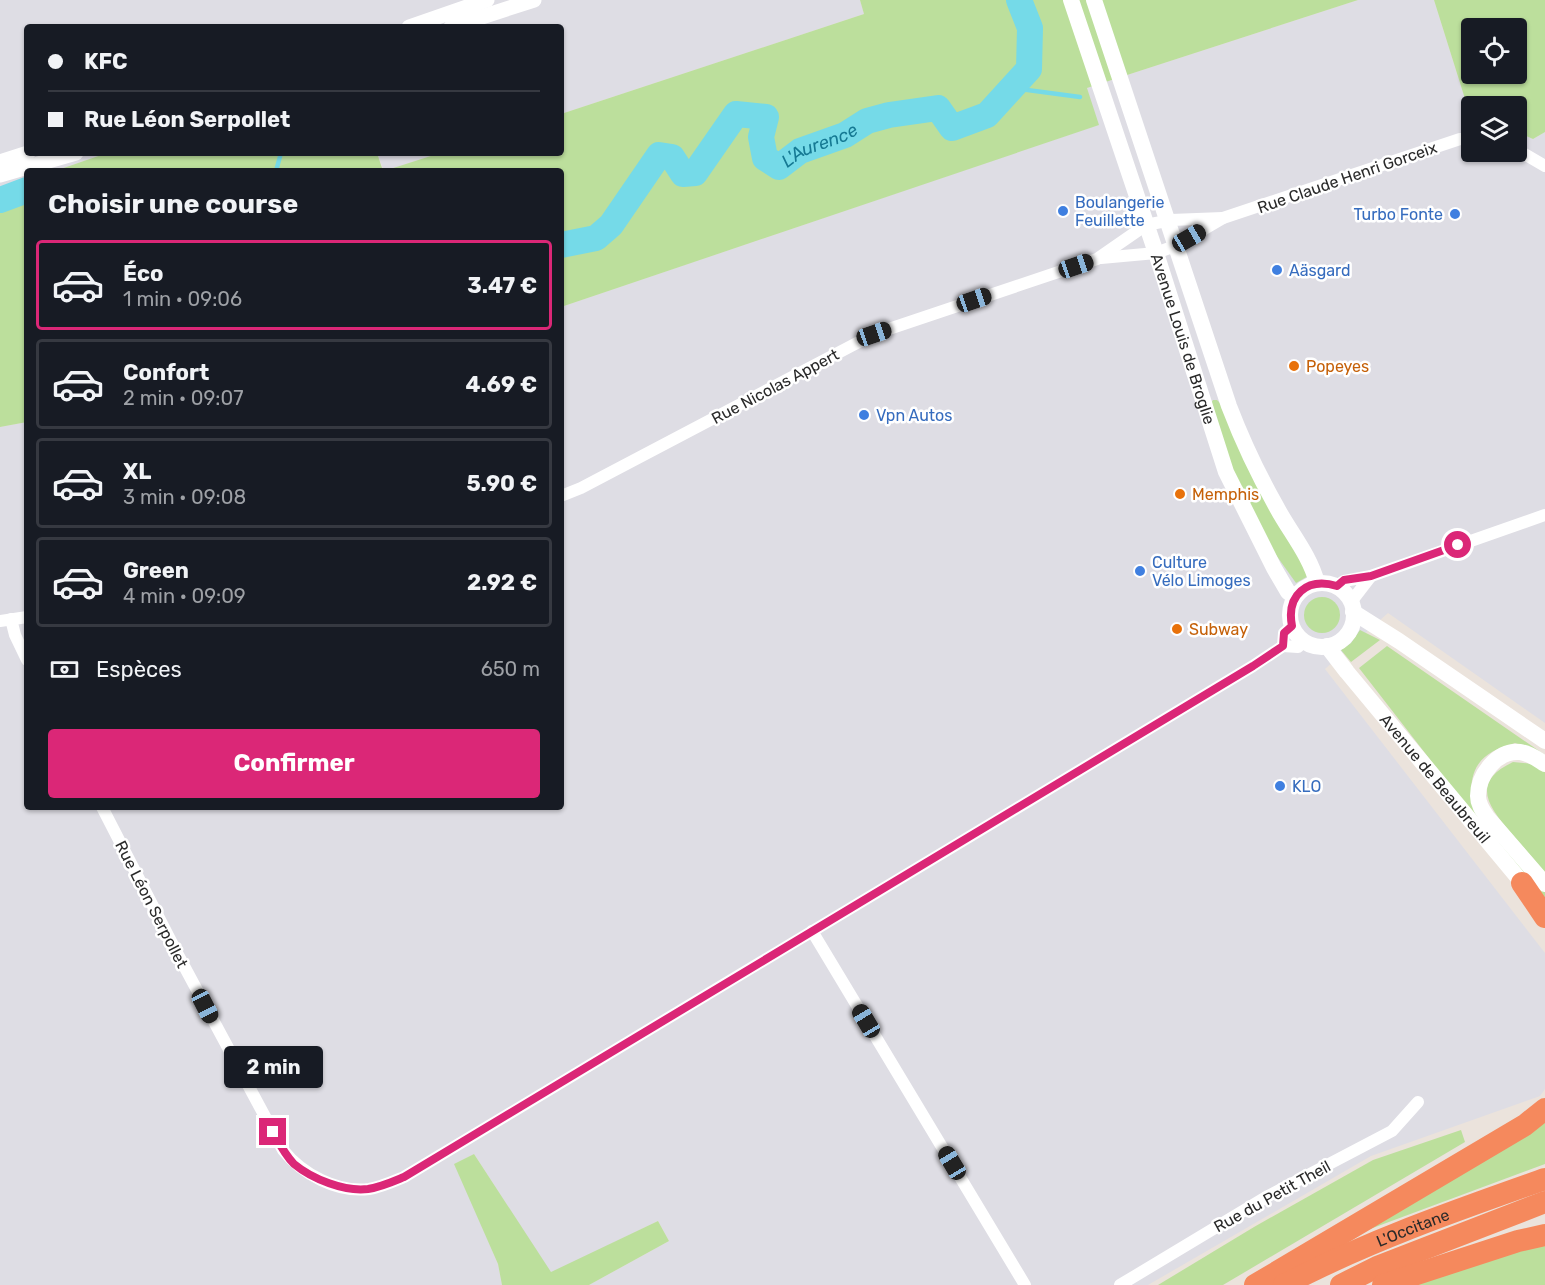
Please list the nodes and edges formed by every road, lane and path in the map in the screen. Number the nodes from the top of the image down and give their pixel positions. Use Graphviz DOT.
graph roads {
  1 [pos="487,0"];
  2 [pos="534,0"];
  3 [pos="1071,0"];
  4 [pos="1094,0"];
  5 [pos="418,24"];
  6 [pos="460,24"];
  7 [pos="1461,139"];
  8 [pos="24,154"];
  9 [pos="1527,155"];
  10 [pos="66,156"];
  11 [pos="0,162"];
  12 [pos="1545,166"];
  13 [pos="24,168"];
  14 [pos="24,168"];
  15 [pos="0,175"];
  16 [pos="1223,218"];
  17 [pos="1167,221"];
  18 [pos="1146,225"];
  19 [pos="1175,246"];
  20 [pos="1156,253"];
  21 [pos="1097,259"];
  22 [pos="564,495"];
  23 [pos="1545,515"];
  24 [pos="1371,576"];
  25 [pos="1317,583"];
  26 [pos="1337,586"];
  27 [pos="1295,597"];
  28 [pos="1352,607"];
  29 [pos="24,617"];
  30 [pos="6,620"];
  31 [pos="1292,626"];
  32 [pos="1305,640"];
  33 [pos="1283,646"];
  34 [pos="1328,646"];
  35 [pos="24,654"];
  36 [pos="1495,707"];
  37 [pos="1545,741"];
  38 [pos="1545,746"];
  39 [pos="1545,764"];
  40 [pos="104,810"];
  41 [pos="1522,883"];
  42 [pos="1545,884"];
  43 [pos="1545,908"];
  44 [pos="1545,917"];
  45 [pos="812,931"];
  46 [pos="1418,1101"];
  47 [pos="1545,1109"];
  48 [pos="1545,1179"];
  49 [pos="1545,1202"];
  50 [pos="1545,1235"];
  51 [pos="1025,1285"];
  52 [pos="1120,1285"];
  53 [pos="1256,1285"];
  54 [pos="1284,1285"];
  55 [pos="1341,1285"];
  56 [pos="1383,1285"];
  1 -- 5 [label="street"];
  2 -- 6 [label="street"];
  3 -- 18 [label="main road, Avenue Louis de Broglie"];
  4 -- 17 [label="main road, Avenue Louis de Broglie"];
  7 -- 16 [label="street, Rue Claude Henri Gorceix"];
  8 -- 11 [label="street"];
  9 -- 12 [label="street"];
  10 -- 14 [label="street"];
  13 -- 15 [label="street"];
  16 -- 17 [label="street"];
  16 -- 19 [label="street, Rue Nicolas Appert"];
  17 -- 18 [label="street"];
  17 -- 19 [label="main road, Avenue Louis de Broglie"];
  18 -- 20 [label="main road, Avenue Louis de Broglie"];
  18 -- 21 [label="street, Rue Nicolas Appert"];
  19 -- 20 [label="street, Rue Nicolas Appert"];
  19 -- 25 [label="main road, Avenue Louis de Broglie"];
  20 -- 21 [label="street, Rue Nicolas Appert"];
  20 -- 27 [label="main road, Avenue Louis de Broglie"];
  21 -- 22 [label="street, Rue Nicolas Appert"];
  23 -- 24 [label="street"];
  24 -- 26 [label="street"];
  24 -- 28 [label="street"];
  25 -- 26 [label="main road"];
  25 -- 27 [label="main road"];
  26 -- 28 [label="main road"];
  27 -- 31 [label="main road"];
  28 -- 34 [label="main road"];
  28 -- 36 [label="main road"];
  29 -- 30 [label="street"];
  30 -- 35 [label="street"];
  31 -- 32 [label="main road"];
  31 -- 33 [label="street"];
  32 -- 33 [label="street, Rue Léon Serpollet"];
  32 -- 34 [label="main road"];
  33 -- 45 [label="street, Rue Léon Serpollet"];
  34 -- 41 [label="main road, Avenue de Beaubreuil"];
  36 -- 37 [label="main road"];
  36 -- 38 [label="main road"];
  39 -- 42 [label="main road"];
  40 -- 45 [label="street, Rue Léon Serpollet"];
  41 -- 43 [label="main road, Avenue de Beaubreuil"];
  41 -- 44 [label="highway"];
  45 -- 51 [label="street"];
  46 -- 52 [label="street, Rue du Petit Theil"];
  47 -- 53 [label="highway"];
  48 -- 54 [label="highway, L'Occitane"];
  49 -- 55 [label="highway, L'Occitane"];
  50 -- 56 [label="highway"];
}
